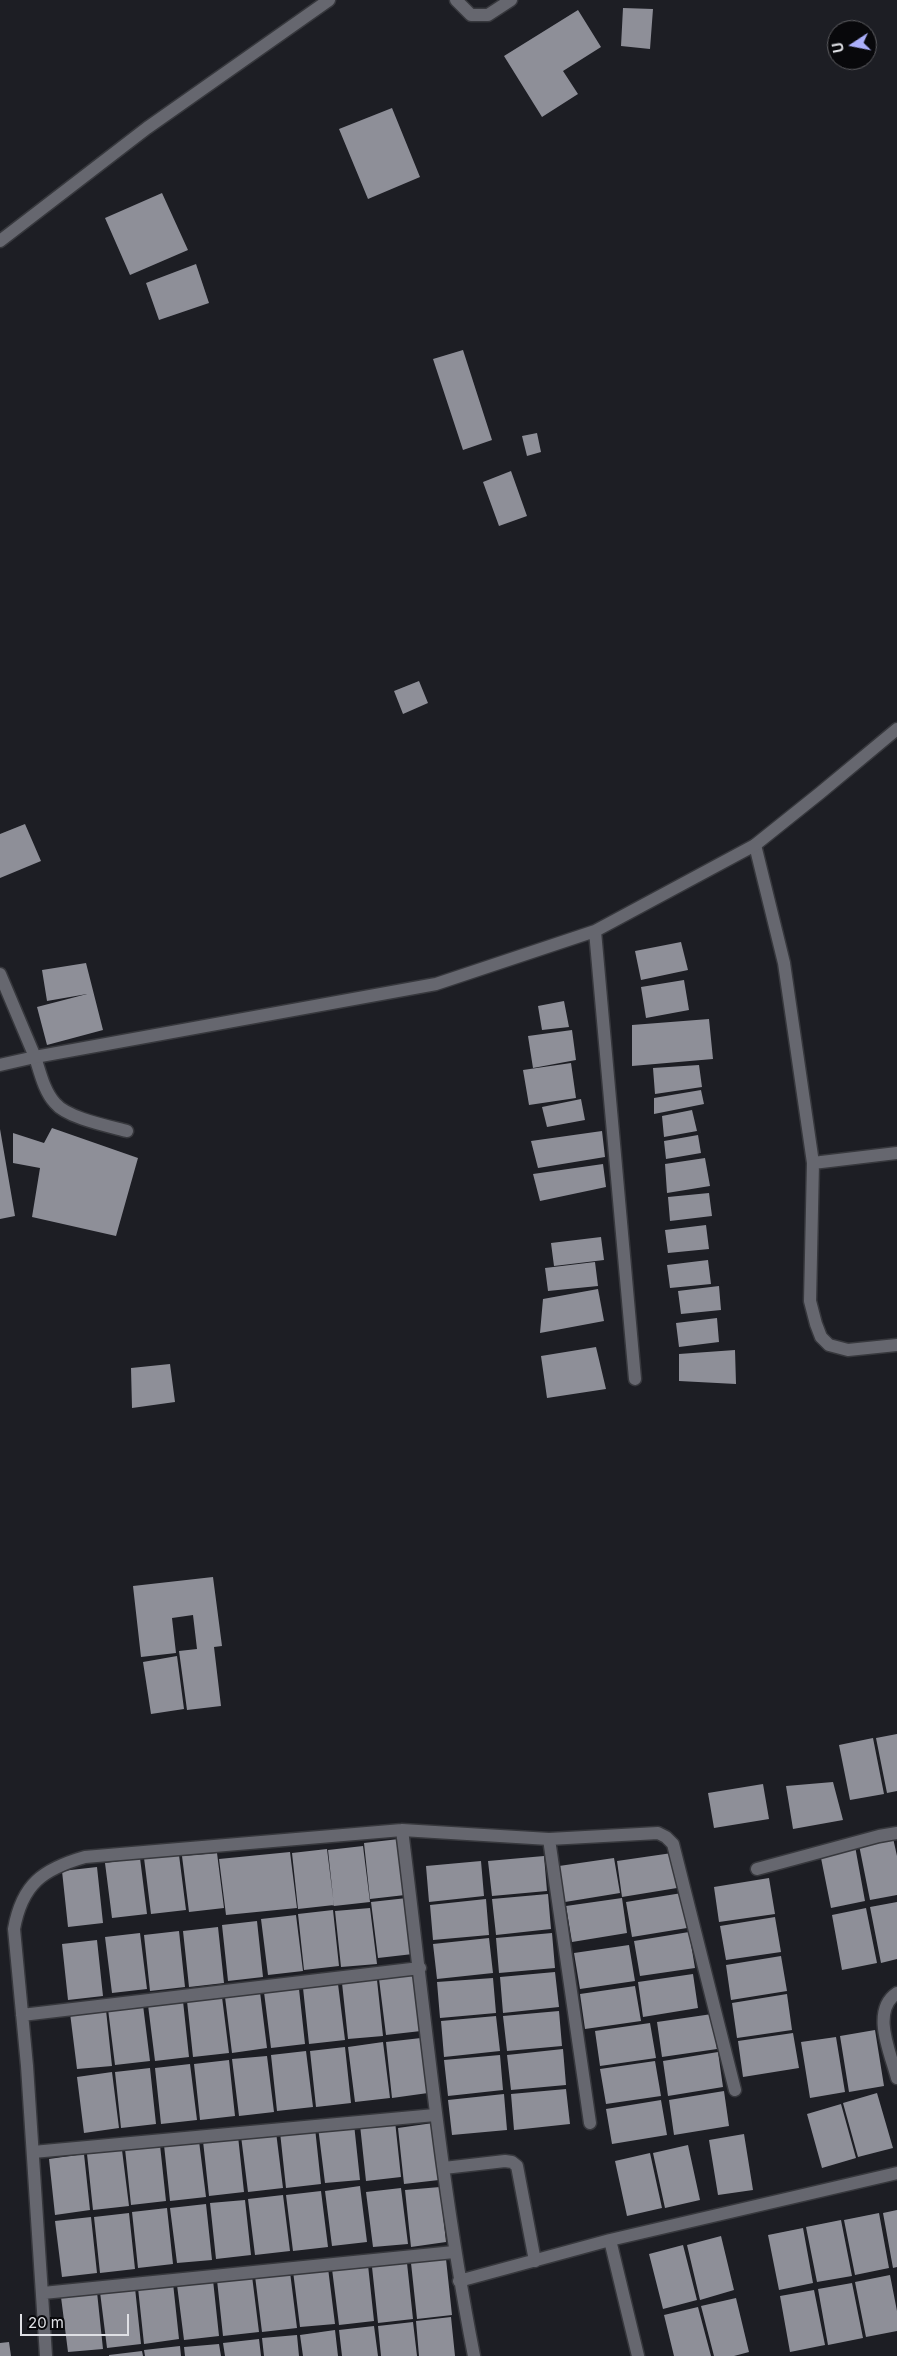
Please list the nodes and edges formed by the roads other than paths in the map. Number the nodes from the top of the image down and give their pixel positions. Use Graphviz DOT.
graph roads {
  1 [pos="329,0"];
  2 [pos="456,0"];
  3 [pos="511,0"];
  4 [pos="0,241"];
  5 [pos="897,729"];
  6 [pos="755,844"];
  7 [pos="595,931"];
  8 [pos="0,974"];
  9 [pos="35,1057"];
  10 [pos="0,1065"];
  11 [pos="126,1131"];
  12 [pos="897,1153"];
  13 [pos="813,1163"];
  14 [pos="897,1345"];
  15 [pos="635,1380"];
  16 [pos="402,1830"];
  17 [pos="897,1833"];
  18 [pos="549,1839"];
  19 [pos="757,1869"];
  20 [pos="420,1968"];
  21 [pos="897,1993"];
  22 [pos="22,2015"];
  23 [pos="897,2078"];
  24 [pos="735,2090"];
  25 [pos="436,2115"];
  26 [pos="590,2123"];
  27 [pos="33,2152"];
  28 [pos="444,2168"];
  29 [pos="897,2173"];
  30 [pos="610,2240"];
  31 [pos="454,2252"];
  32 [pos="535,2261"];
  33 [pos="459,2281"];
  34 [pos="43,2293"];
  35 [pos="46,2356"];
  36 [pos="474,2356"];
  37 [pos="638,2356"];
  1 -- 4 [label="street"];
  2 -- 3 [label="street"];
  5 -- 6 [label="street"];
  6 -- 7 [label="street"];
  6 -- 13 [label="street"];
  7 -- 9 [label="street"];
  7 -- 15 [label="street"];
  8 -- 9 [label="street"];
  9 -- 10 [label="street"];
  9 -- 11 [label="street"];
  12 -- 13 [label="street"];
  13 -- 14 [label="street"];
  16 -- 18 [label="street"];
  16 -- 20 [label="street"];
  16 -- 22 [label="street"];
  17 -- 19 [label="street"];
  18 -- 24 [label="street"];
  18 -- 26 [label="street"];
  20 -- 22 [label="street"];
  20 -- 25 [label="street"];
  21 -- 23 [label="street"];
  22 -- 27 [label="street"];
  25 -- 27 [label="street"];
  25 -- 28 [label="street"];
  27 -- 34 [label="street"];
  28 -- 31 [label="street"];
  28 -- 32 [label="street"];
  29 -- 30 [label="street"];
  30 -- 32 [label="street"];
  30 -- 37 [label="street"];
  31 -- 33 [label="street"];
  31 -- 34 [label="street"];
  32 -- 33 [label="street"];
  33 -- 36 [label="street"];
  34 -- 35 [label="street"];
}
